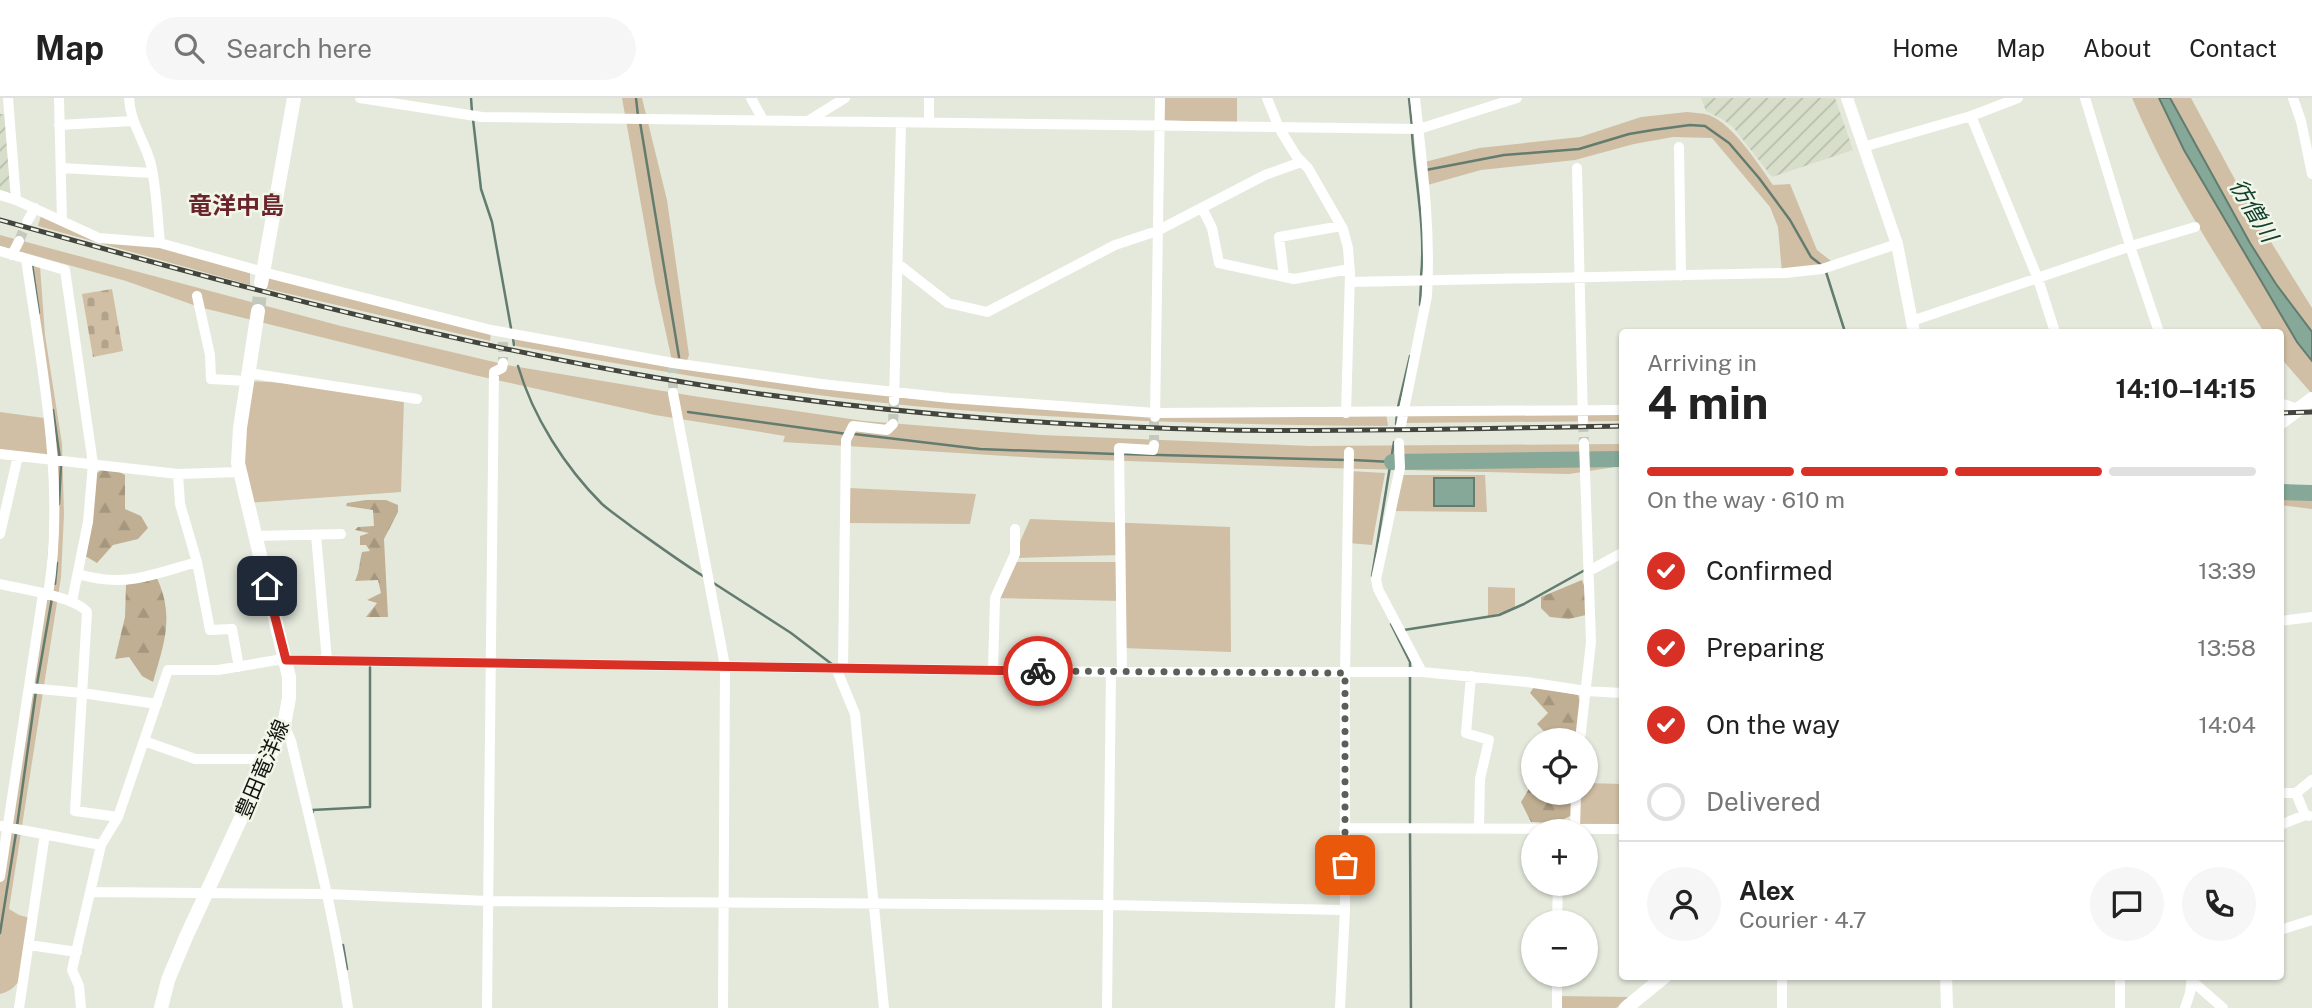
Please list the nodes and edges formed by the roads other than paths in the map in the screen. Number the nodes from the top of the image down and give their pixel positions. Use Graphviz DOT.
graph roads {
  1 [pos="8,98"];
  2 [pos="59,98"];
  3 [pos="129,98"];
  4 [pos="294,98"];
  5 [pos="360,98"];
  6 [pos="751,98"];
  7 [pos="845,98"];
  8 [pos="929,98"];
  9 [pos="1160,98"];
  10 [pos="1267,98"];
  11 [pos="1415,98"];
  12 [pos="1517,98"];
  13 [pos="1847,98"];
  14 [pos="2018,98"];
  15 [pos="2085,98"];
  16 [pos="2293,98"];
  17 [pos="4,111"];
  18 [pos="1971,116"];
  19 [pos="763,120"];
  20 [pos="2307,120"];
  21 [pos="132,121"];
  22 [pos="808,121"];
  23 [pos="901,123"];
  24 [pos="929,123"];
  25 [pos="60,125"];
  26 [pos="1160,126"];
  27 [pos="1279,128"];
  28 [pos="1419,129"];
  29 [pos="1679,147"];
  30 [pos="1863,147"];
  31 [pos="1301,162"];
  32 [pos="61,168"];
  33 [pos="1577,168"];
  34 [pos="152,173"];
  35 [pos="2312,174"];
  36 [pos="0,195"];
  37 [pos="16,200"];
  38 [pos="35,208"];
  39 [pos="1202,208"];
  40 [pos="62,221"];
  41 [pos="27,222"];
  42 [pos="1341,226"];
  43 [pos="2195,227"];
  44 [pos="1157,231"];
  45 [pos="19,241"];
  46 [pos="160,243"];
  47 [pos="1897,244"];
  48 [pos="2131,246"];
  49 [pos="0,251"];
  50 [pos="12,255"];
  51 [pos="26,259"];
  52 [pos="898,264"];
  53 [pos="1350,269"];
  54 [pos="1681,275"];
  55 [pos="1284,277"];
  56 [pos="262,278"];
  57 [pos="1580,279"];
  58 [pos="2038,279"];
  59 [pos="1428,281"];
  60 [pos="1350,282"];
  61 [pos="197,296"];
  62 [pos="258,311"];
  63 [pos="1913,327"];
  64 [pos="2054,329"];
  65 [pos="2158,329"];
  66 [pos="503,363"];
  67 [pos="248,377"];
  68 [pos="673,393"];
  69 [pos="895,396"];
  70 [pos="417,399"];
  71 [pos="2312,399"];
  72 [pos="2284,404"];
  73 [pos="2298,409"];
  74 [pos="1619,410"];
  75 [pos="1346,413"];
  76 [pos="1583,416"];
  77 [pos="1155,417"];
  78 [pos="1403,419"];
  79 [pos="2284,420"];
  80 [pos="893,424"];
  81 [pos="1399,443"];
  82 [pos="1584,443"];
  83 [pos="1154,445"];
  84 [pos="1349,452"];
  85 [pos="0,454"];
  86 [pos="18,456"];
  87 [pos="54,460"];
  88 [pos="93,464"];
  89 [pos="240,472"];
  90 [pos="178,474"];
  91 [pos="1015,528"];
  92 [pos="0,534"];
  93 [pos="341,534"];
  94 [pos="316,535"];
  95 [pos="255,536"];
  96 [pos="1619,555"];
  97 [pos="197,562"];
  98 [pos="1589,571"];
  99 [pos="78,574"];
  100 [pos="0,584"];
  101 [pos="45,595"];
  102 [pos="72,601"];
  103 [pos="2312,617"];
  104 [pos="2284,620"];
  105 [pos="286,660"];
  106 [pos="327,661"];
  107 [pos="491,663"];
  108 [pos="725,666"];
  109 [pos="239,667"];
  110 [pos="839,668"];
  111 [pos="993,670"];
  112 [pos="1117,672"];
  113 [pos="1422,672"];
  114 [pos="1345,673"];
  115 [pos="1471,676"];
  116 [pos="29,688"];
  117 [pos="1586,691"];
  118 [pos="82,692"];
  119 [pos="1619,693"];
  120 [pos="157,704"];
  121 [pos="284,725"];
  122 [pos="1581,728"];
  123 [pos="144,741"];
  124 [pos="270,759"];
  125 [pos="2312,780"];
  126 [pos="2284,793"];
  127 [pos="2296,793"];
  128 [pos="2309,816"];
  129 [pos="118,817"];
  130 [pos="2284,824"];
  131 [pos="4,826"];
  132 [pos="1344,828"];
  133 [pos="1479,828"];
  134 [pos="1598,828"];
  135 [pos="1521,829"];
  136 [pos="1619,829"];
  137 [pos="45,834"];
  138 [pos="101,845"];
  139 [pos="0,877"];
  140 [pos="90,892"];
  141 [pos="206,894"];
  142 [pos="327,894"];
  143 [pos="488,901"];
  144 [pos="723,902"];
  145 [pos="874,902"];
  146 [pos="1109,905"];
  147 [pos="1345,909"];
  148 [pos="2312,920"];
  149 [pos="2284,929"];
  150 [pos="29,945"];
  151 [pos="76,952"];
  152 [pos="1660,980"];
  153 [pos="1782,980"];
  154 [pos="1946,980"];
  155 [pos="2120,980"];
  156 [pos="2192,980"];
  157 [pos="2193,980"];
  158 [pos="1557,987"];
  159 [pos="19,1008"];
  160 [pos="81,1008"];
  161 [pos="160,1008"];
  162 [pos="348,1008"];
  163 [pos="487,1008"];
  164 [pos="723,1008"];
  165 [pos="884,1008"];
  166 [pos="1107,1008"];
  167 [pos="1340,1008"];
  168 [pos="1557,1008"];
  169 [pos="1626,1008"];
  170 [pos="1782,1008"];
  171 [pos="1948,1008"];
  172 [pos="2120,1008"];
  173 [pos="2185,1008"];
  174 [pos="2223,1008"];
  1 -- 17 [label="street"];
  2 -- 25 [label="street"];
  3 -- 21 [label="street"];
  4 -- 56 [label="main road"];
  5 -- 19 [label="street"];
  6 -- 19 [label="street"];
  7 -- 22 [label="street"];
  8 -- 24 [label="street"];
  9 -- 26 [label="street"];
  10 -- 27 [label="street"];
  11 -- 28 [label="street"];
  12 -- 28 [label="street"];
  13 -- 30 [label="street"];
  14 -- 18 [label="street"];
  15 -- 48 [label="street"];
  16 -- 20 [label="street"];
  17 -- 37 [label="street"];
  18 -- 30 [label="street"];
  18 -- 58 [label="street"];
  19 -- 22 [label="street"];
  20 -- 35 [label="street"];
  21 -- 25 [label="street"];
  21 -- 34 [label="street"];
  22 -- 23 [label="street"];
  23 -- 24 [label="street"];
  23 -- 52 [label="street"];
  24 -- 26 [label="street"];
  25 -- 32 [label="street"];
  26 -- 27 [label="street"];
  26 -- 44 [label="street"];
  27 -- 28 [label="street"];
  27 -- 31 [label="street"];
  28 -- 59 [label="street"];
  29 -- 54 [label="street"];
  30 -- 47 [label="street"];
  31 -- 39 [label="street"];
  31 -- 42 [label="street"];
  32 -- 34 [label="street"];
  32 -- 40 [label="street"];
  33 -- 57 [label="street"];
  34 -- 46 [label="street"];
  36 -- 37 [label="street"];
  37 -- 38 [label="street"];
  38 -- 40 [label="street"];
  38 -- 41 [label="street"];
  39 -- 44 [label="street"];
  39 -- 55 [label="street"];
  40 -- 46 [label="street"];
  42 -- 53 [label="street"];
  42 -- 55 [label="street"];
  43 -- 48 [label="street"];
  44 -- 52 [label="street"];
  44 -- 77 [label="street"];
  45 -- 50 [label="street"];
  46 -- 56 [label="street"];
  47 -- 54 [label="street"];
  47 -- 63 [label="street"];
  48 -- 58 [label="street"];
  48 -- 65 [label="street"];
  49 -- 50 [label="street"];
  50 -- 51 [label="street"];
  51 -- 87 [label="street"];
  51 -- 88 [label="street"];
  52 -- 69 [label="street"];
  53 -- 55 [label="street"];
  53 -- 60 [label="street"];
  54 -- 57 [label="street"];
  56 -- 69 [label="street"];
  57 -- 59 [label="street"];
  57 -- 76 [label="street"];
  58 -- 63 [label="street"];
  58 -- 64 [label="street"];
  59 -- 60 [label="street"];
  59 -- 78 [label="street"];
  60 -- 75 [label="street"];
  61 -- 67 [label="street"];
  62 -- 67 [label="main road, 豊田竜洋線"];
  66 -- 107 [label="street"];
  67 -- 70 [label="street"];
  67 -- 89 [label="main road, 豊田竜洋線"];
  68 -- 108 [label="street"];
  69 -- 77 [label="street"];
  71 -- 73 [label="main road"];
  72 -- 73 [label="street"];
  73 -- 79 [label="main road"];
  74 -- 76 [label="street"];
  75 -- 77 [label="street"];
  75 -- 78 [label="street"];
  76 -- 78 [label="street"];
  80 -- 110 [label="street"];
  81 -- 113 [label="street"];
  82 -- 98 [label="street"];
  83 -- 112 [label="street"];
  84 -- 114 [label="street"];
  85 -- 86 [label="street"];
  86 -- 87 [label="street"];
  86 -- 92 [label="street"];
  87 -- 88 [label="street"];
  87 -- 101 [label="street"];
  88 -- 90 [label="street"];
  88 -- 99 [label="street"];
  89 -- 90 [label="street"];
  89 -- 95 [label="main road, 豊田竜洋線"];
  90 -- 97 [label="street"];
  91 -- 111 [label="street"];
  93 -- 94 [label="street"];
  94 -- 95 [label="street"];
  94 -- 106 [label="street"];
  95 -- 105 [label="main road, 豊田竜洋線"];
  96 -- 98 [label="street"];
  97 -- 99 [label="street"];
  97 -- 109 [label="street"];
  98 -- 117 [label="street"];
  99 -- 102 [label="street"];
  100 -- 101 [label="street"];
  101 -- 102 [label="street"];
  101 -- 116 [label="street"];
  102 -- 118 [label="street"];
  103 -- 104 [label="street"];
  105 -- 106 [label="street"];
  105 -- 109 [label="street"];
  105 -- 121 [label="main road, 豊田竜洋線"];
  106 -- 107 [label="street"];
  107 -- 108 [label="street"];
  107 -- 143 [label="street"];
  108 -- 110 [label="street"];
  108 -- 144 [label="street"];
  109 -- 120 [label="street"];
  110 -- 111 [label="street"];
  110 -- 145 [label="street"];
  111 -- 112 [label="street"];
  112 -- 114 [label="street"];
  112 -- 146 [label="street"];
  113 -- 114 [label="street"];
  113 -- 115 [label="street"];
  114 -- 132 [label="street"];
  115 -- 117 [label="street"];
  115 -- 133 [label="street"];
  116 -- 118 [label="street"];
  116 -- 131 [label="street"];
  117 -- 119 [label="street"];
  117 -- 122 [label="street"];
  118 -- 120 [label="street"];
  118 -- 129 [label="street"];
  120 -- 123 [label="street"];
  121 -- 124 [label="main road, 豊田竜洋線"];
  121 -- 142 [label="street"];
  123 -- 124 [label="street"];
  123 -- 129 [label="street"];
  124 -- 141 [label="main road, 豊田竜洋線"];
  125 -- 127 [label="street"];
  126 -- 127 [label="street"];
  127 -- 128 [label="street"];
  128 -- 130 [label="street"];
  129 -- 138 [label="street"];
  131 -- 137 [label="street"];
  131 -- 139 [label="street"];
  132 -- 133 [label="street"];
  132 -- 147 [label="street"];
  133 -- 135 [label="street"];
  134 -- 136 [label="street"];
  137 -- 138 [label="street"];
  137 -- 150 [label="street"];
  138 -- 140 [label="street"];
  140 -- 141 [label="street"];
  140 -- 151 [label="street"];
  141 -- 142 [label="street"];
  141 -- 161 [label="main road, 豊田竜洋線"];
  142 -- 143 [label="street"];
  142 -- 162 [label="street"];
  143 -- 144 [label="street"];
  143 -- 163 [label="street"];
  144 -- 145 [label="street"];
  144 -- 164 [label="street"];
  145 -- 146 [label="street"];
  145 -- 165 [label="street"];
  146 -- 147 [label="street"];
  146 -- 166 [label="street"];
  147 -- 167 [label="street"];
  148 -- 149 [label="street"];
  150 -- 151 [label="street"];
  150 -- 159 [label="street"];
  151 -- 160 [label="street"];
  152 -- 169 [label="main road"];
  153 -- 170 [label="street"];
  154 -- 171 [label="street"];
  155 -- 172 [label="street"];
  156 -- 173 [label="street"];
  157 -- 174 [label="street"];
  158 -- 168 [label="street"];
}
